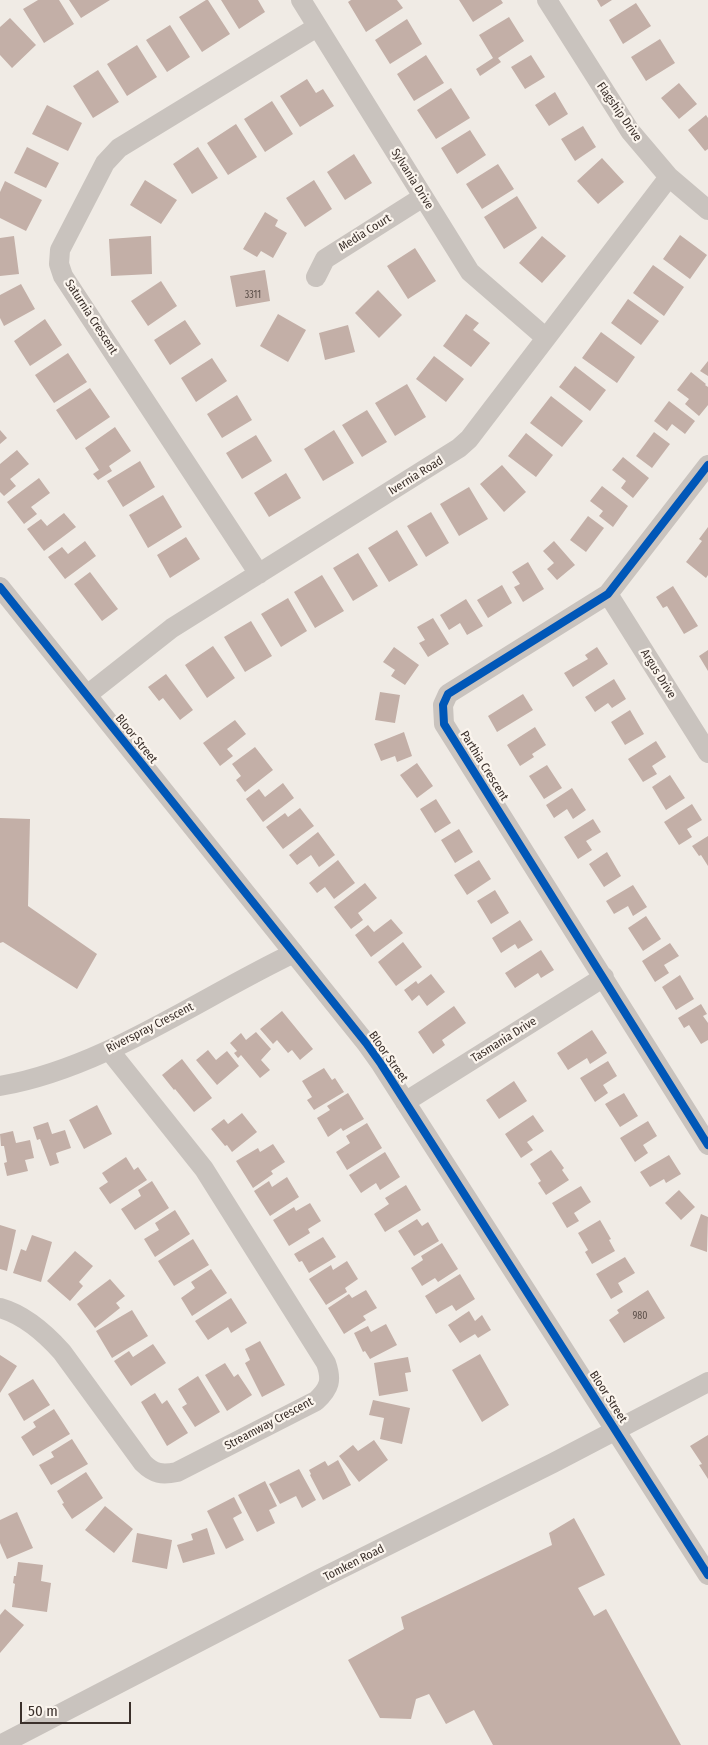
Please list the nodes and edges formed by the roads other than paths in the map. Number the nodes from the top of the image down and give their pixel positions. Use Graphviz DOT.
graph roads {
  1 [pos="301,0"];
  2 [pos="547,0"];
  3 [pos="317,26"];
  4 [pos="669,177"];
  5 [pos="423,198"];
  6 [pos="708,210"];
  7 [pos="316,277"];
  8 [pos="546,338"];
  9 [pos="706,471"];
  10 [pos="259,574"];
  11 [pos="0,587"];
  12 [pos="608,594"];
  13 [pos="87,695"];
  14 [pos="708,753"];
  15 [pos="294,953"];
  16 [pos="604,977"];
  17 [pos="109,1050"];
  18 [pos="0,1086"];
  19 [pos="405,1102"];
  20 [pos="708,1145"];
  21 [pos="0,1308"];
  22 [pos="708,1382"];
  23 [pos="616,1431"];
  24 [pos="708,1575"];
  25 [pos="0,1744"];
  1 -- 3 [label="street, Sylvania Drive"];
  2 -- 4 [label="street, Flagship Drive"];
  3 -- 5 [label="street, Sylvania Drive"];
  3 -- 10 [label="street, Saturnia Crescent"];
  4 -- 6 [label="street, Flagship Drive"];
  4 -- 8 [label="street, Ivernia Road"];
  5 -- 7 [label="street, Media Court"];
  5 -- 8 [label="street, Sylvania Drive"];
  8 -- 10 [label="street, Ivernia Road"];
  9 -- 12 [label="street, Parthia Crescent"];
  10 -- 13 [label="street, Ivernia Road"];
  11 -- 13 [label="street, Bloor Street"];
  12 -- 14 [label="street, Argus Drive"];
  12 -- 16 [label="street, Parthia Crescent"];
  13 -- 15 [label="street, Bloor Street"];
  15 -- 17 [label="street, Riverspray Crescent"];
  15 -- 19 [label="street, Bloor Street"];
  16 -- 19 [label="street, Tasmania Drive"];
  16 -- 20 [label="street, Parthia Crescent"];
  17 -- 18 [label="street, Riverspray Crescent"];
  17 -- 21 [label="street, Streamway Crescent"];
  19 -- 23 [label="street, Bloor Street"];
  22 -- 23 [label="street, Tomken Road"];
  23 -- 24 [label="street, Bloor Street"];
  23 -- 25 [label="street, Tomken Road"];
}
